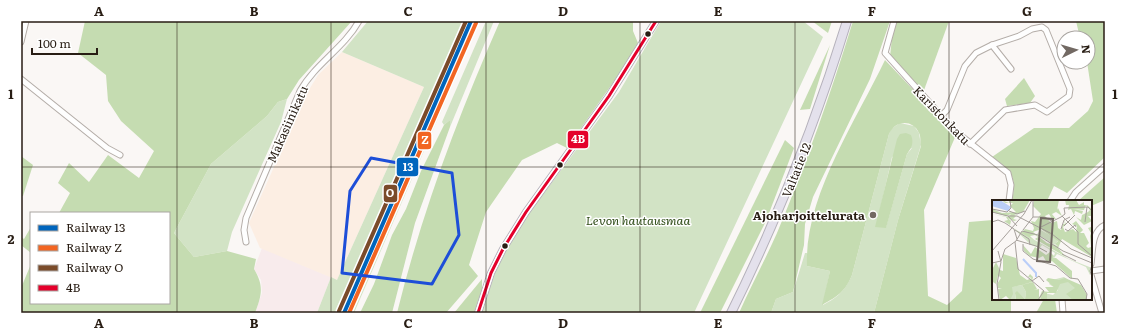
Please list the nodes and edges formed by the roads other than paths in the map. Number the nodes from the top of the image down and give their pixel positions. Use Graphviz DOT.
graph roads {
  1 [pos="26,21"];
  2 [pos="358,21"];
  3 [pos="656,21"];
  4 [pos="847,21"];
  5 [pos="894,21"];
  6 [pos="21,42"];
  7 [pos="992,45"];
  8 [pos="1011,69"];
  9 [pos="21,79"];
  10 [pos="941,116"];
  11 [pos="970,144"];
  12 [pos="120,155"];
  13 [pos="1105,166"];
  14 [pos="1009,200"];
  15 [pos="1071,200"];
  16 [pos="1105,225"];
  17 [pos="246,242"];
  18 [pos="1092,258"];
  19 [pos="1105,269"];
  20 [pos="1092,271"];
  21 [pos="1092,278"];
  22 [pos="1062,300"];
  23 [pos="478,313"];
  24 [pos="731,313"];
  25 [pos="1063,313"];
  26 [pos="1102,313"];
  1 -- 6 [label="street"];
  2 -- 17 [label="street, Makasiinikatu"];
  3 -- 23 [label="main road"];
  4 -- 24 [label="highway, Valtatie 12"];
  5 -- 10 [label="street, Karistonkatu"];
  7 -- 8 [label="street"];
  7 -- 10 [label="street"];
  7 -- 11 [label="street"];
  9 -- 12 [label="street"];
  10 -- 11 [label="street, Karistonkatu"];
  11 -- 14 [label="street, Karistonkatu"];
  13 -- 15 [label="street"];
  16 -- 18 [label="street"];
  19 -- 20 [label="street"];
  21 -- 26 [label="street"];
  22 -- 25 [label="street"];
}
